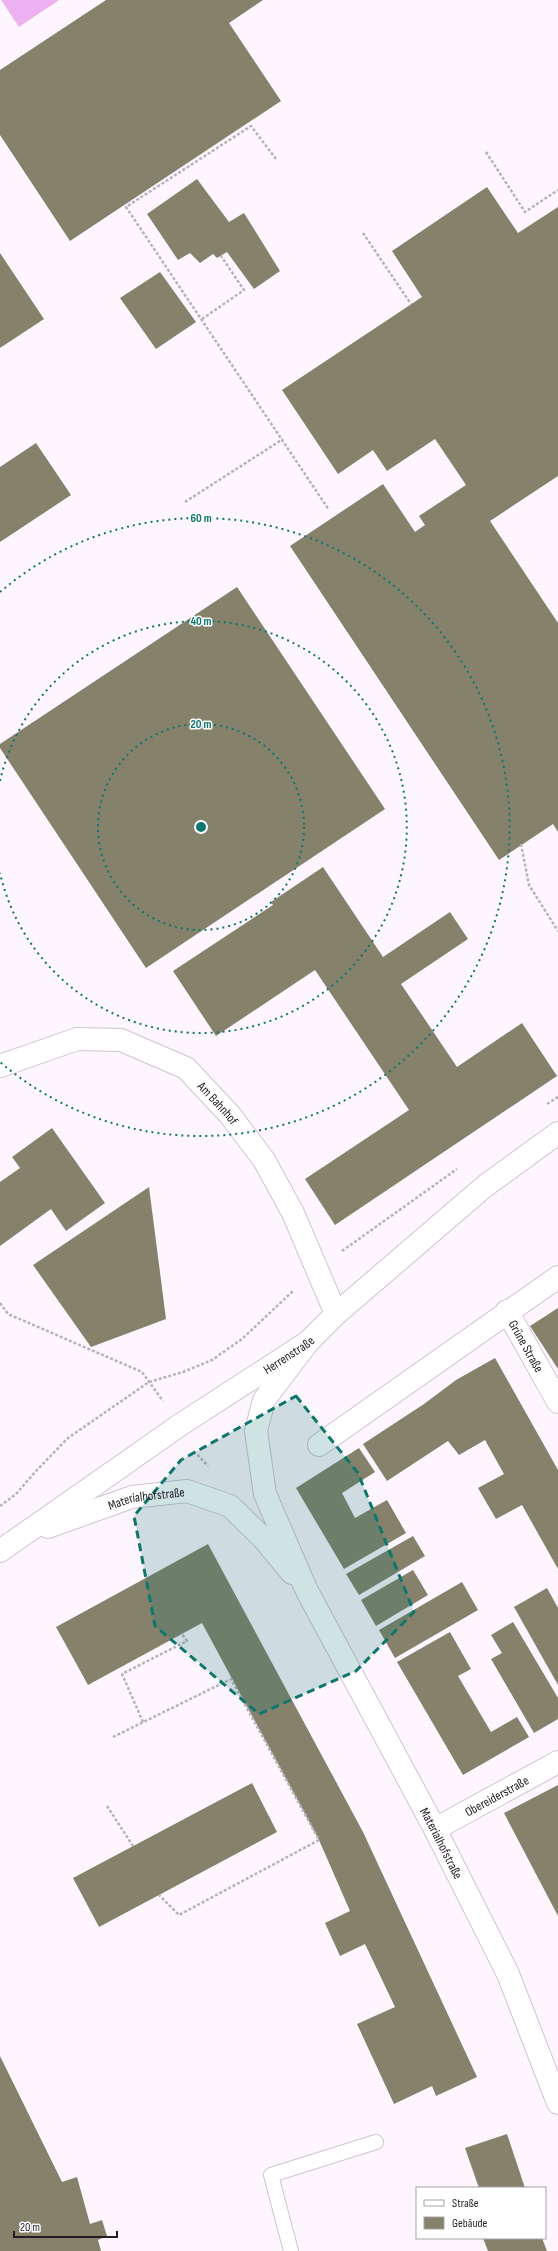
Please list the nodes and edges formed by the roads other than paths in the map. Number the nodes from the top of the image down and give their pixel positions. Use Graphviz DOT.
graph roads {
  1 [pos="0,1066"];
  2 [pos="558,1133"];
  3 [pos="558,1277"];
  4 [pos="507,1311"];
  5 [pos="336,1314"];
  6 [pos="308,1342"];
  7 [pos="558,1402"];
  8 [pos="319,1445"];
  9 [pos="22,1536"];
  10 [pos="0,1551"];
  11 [pos="307,1591"];
  12 [pos="558,1762"];
  13 [pos="434,1829"];
  14 [pos="558,2103"];
  15 [pos="376,2142"];
  16 [pos="290,2251"];
  1 -- 5 [label="main road, Am Bahnhof"];
  2 -- 5 [label="main road, Herrenstraße"];
  3 -- 4 [label="main road"];
  4 -- 7 [label="main road, Grüne Straße"];
  4 -- 8 [label="main road"];
  5 -- 6 [label="main road, Herrenstraße"];
  6 -- 9 [label="main road, Herrenstraße"];
  6 -- 11 [label="main road, Materialhofstraße"];
  9 -- 10 [label="main road, Herrenstraße"];
  9 -- 11 [label="main road, Materialhofstraße"];
  11 -- 13 [label="main road, Materialhofstraße"];
  12 -- 13 [label="main road, Obereiderstraße"];
  13 -- 14 [label="main road, Materialhofstraße"];
  15 -- 16 [label="lane"];
}
